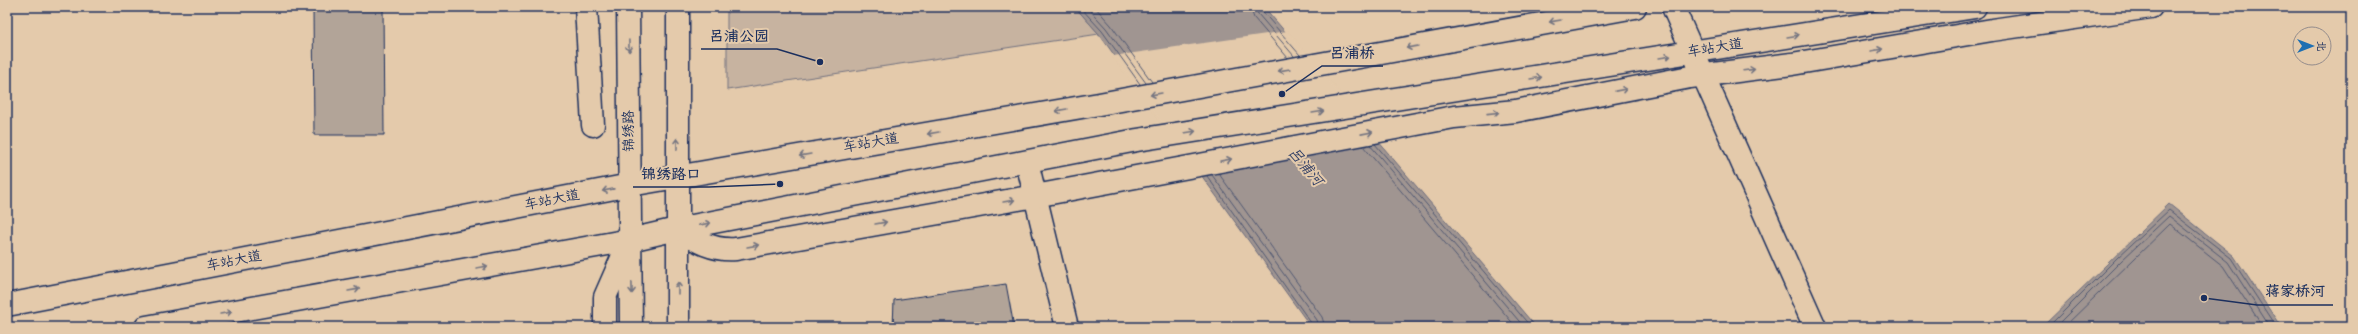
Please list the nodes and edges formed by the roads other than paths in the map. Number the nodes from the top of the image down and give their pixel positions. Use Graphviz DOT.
graph roads {
  1 [pos="586,7"];
  2 [pos="628,7"];
  3 [pos="678,7"];
  4 [pos="1635,7"];
  5 [pos="1673,7"];
  6 [pos="1975,7"];
  7 [pos="2152,7"];
  8 [pos="1693,52"];
  9 [pos="1705,75"];
  10 [pos="593,125"];
  11 [pos="1027,162"];
  12 [pos="677,177"];
  13 [pos="630,185"];
  14 [pos="1035,196"];
  15 [pos="677,229"];
  16 [pos="630,240"];
  17 [pos="7,305"];
  18 [pos="146,327"];
  19 [pos="605,327"];
  20 [pos="631,327"];
  21 [pos="678,327"];
  22 [pos="1067,327"];
  23 [pos="1815,327"];
  1 -- 10 [label="main road"];
  2 -- 13 [label="main road, 锦绣路, one-way"];
  12 -- 3 [label="main road, one-way"];
  4 -- 12 [label="main road, 车站大道, one-way"];
  5 -- 8 [label="main road"];
  8 -- 6 [label="main road, 车站大道, one-way"];
  9 -- 7 [label="main road, one-way"];
  8 -- 9 [label="main road"];
  11 -- 8 [label="main road, 车站大道, one-way"];
  14 -- 9 [label="main road, one-way"];
  9 -- 23 [label="main road"];
  11 -- 14 [label="main road"];
  15 -- 11 [label="main road, one-way"];
  12 -- 13 [label="main road, 车站大道"];
  12 -- 15 [label="main road"];
  13 -- 16 [label="main road, 锦绣路"];
  13 -- 17 [label="main road, 车站大道, one-way"];
  15 -- 14 [label="main road, one-way"];
  14 -- 22 [label="main road"];
  15 -- 16 [label="main road"];
  21 -- 15 [label="main road, one-way"];
  18 -- 16 [label="main road, one-way"];
  16 -- 19 [label="main road"];
  16 -- 20 [label="main road, 锦绣路, one-way"];
}
